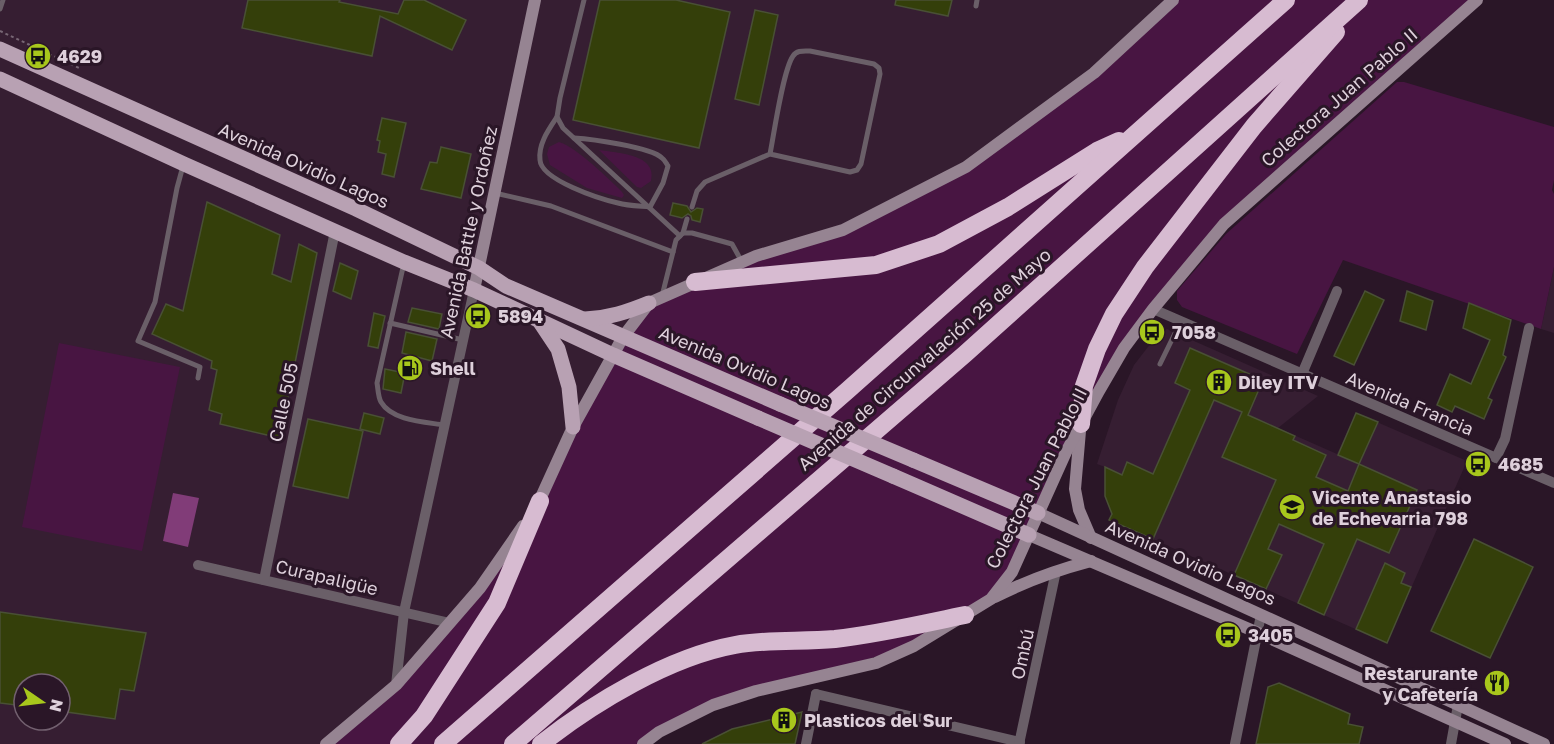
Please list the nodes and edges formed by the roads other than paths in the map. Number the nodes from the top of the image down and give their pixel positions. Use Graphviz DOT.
graph roads {
  1 [pos="3,0"];
  2 [pos="535,0"];
  3 [pos="584,0"];
  4 [pos="1173,0"];
  5 [pos="1286,0"];
  6 [pos="1361,0"];
  7 [pos="1477,0"];
  8 [pos="0,9"];
  9 [pos="0,49"];
  10 [pos="0,79"];
  11 [pos="557,117"];
  12 [pos="1136,133"];
  13 [pos="574,138"];
  14 [pos="770,154"];
  15 [pos="184,164"];
  16 [pos="495,193"];
  17 [pos="650,207"];
  18 [pos="692,207"];
  19 [pos="687,219"];
  20 [pos="335,231"];
  21 [pos="681,235"];
  22 [pos="673,252"];
  23 [pos="404,262"];
  24 [pos="742,262"];
  25 [pos="479,268"];
  26 [pos="695,282"];
  27 [pos="474,290"];
  28 [pos="1337,291"];
  29 [pos="655,301"];
  30 [pos="1153,309"];
  31 [pos="538,319"];
  32 [pos="582,319"];
  33 [pos="1181,321"];
  34 [pos="390,323"];
  35 [pos="1529,328"];
  36 [pos="623,337"];
  37 [pos="463,340"];
  38 [pos="613,355"];
  39 [pos="1160,364"];
  40 [pos="1302,374"];
  41 [pos="198,378"];
  42 [pos="1081,424"];
  43 [pos="444,425"];
  44 [pos="573,427"];
  45 [pos="1496,458"];
  46 [pos="1554,483"];
  47 [pos="540,501"];
  48 [pos="1038,513"];
  49 [pos="1029,535"];
  50 [pos="1091,538"];
  51 [pos="1091,561"];
  52 [pos="198,565"];
  53 [pos="1056,571"];
  54 [pos="264,580"];
  55 [pos="991,599"];
  56 [pos="404,612"];
  57 [pos="965,615"];
  58 [pos="1261,615"];
  59 [pos="450,623"];
  60 [pos="1256,632"];
  61 [pos="808,678"];
  62 [pos="396,684"];
  63 [pos="816,694"];
  64 [pos="1458,705"];
  65 [pos="1456,722"];
  66 [pos="1020,743"];
  67 [pos="326,744"];
  68 [pos="399,744"];
  69 [pos="443,744"];
  70 [pos="513,744"];
  71 [pos="541,744"];
  72 [pos="643,744"];
  73 [pos="806,744"];
  74 [pos="1234,744"];
  75 [pos="1451,744"];
  76 [pos="1505,744"];
  77 [pos="1544,744"];
  1 -- 8 [label="lane"];
  2 -- 16 [label="main road, Avenida Battle y Ordoñez"];
  3 -- 11 [label="lane"];
  4 -- 24 [label="main road"];
  5 -- 12 [label="highway, Avenida de Circunvalación 25 de Mayo"];
  6 -- 42 [label="highway"];
  6 -- 70 [label="highway, Avenida de Circunvalación 25 de Mayo"];
  7 -- 30 [label="main road, Colectora Juan Pablo II"];
  9 -- 25 [label="main road, Avenida Ovidio Lagos"];
  10 -- 15 [label="main road, Avenida Ovidio Lagos"];
  11 -- 13 [label="lane"];
  11 -- 17 [label="lane"];
  12 -- 26 [label="highway"];
  12 -- 69 [label="highway, Avenida de Circunvalación 25 de Mayo"];
  13 -- 17 [label="lane"];
  13 -- 17 [label="lane"];
  14 -- 14 [label="lane"];
  14 -- 18 [label="lane"];
  15 -- 20 [label="main road, Avenida Ovidio Lagos"];
  15 -- 41 [label="lane"];
  16 -- 22 [label="lane"];
  16 -- 25 [label="main road, Avenida Battle y Ordoñez"];
  17 -- 21 [label="lane"];
  19 -- 21 [label="lane"];
  20 -- 23 [label="main road, Avenida Ovidio Lagos"];
  20 -- 54 [label="street, Calle 505"];
  21 -- 22 [label="lane"];
  21 -- 24 [label="lane"];
  22 -- 29 [label="lane"];
  23 -- 27 [label="main road, Avenida Ovidio Lagos"];
  23 -- 34 [label="lane"];
  24 -- 26 [label="main road"];
  25 -- 27 [label="main road, Avenida Battle y Ordoñez"];
  25 -- 32 [label="main road, Avenida Ovidio Lagos"];
  26 -- 29 [label="main road"];
  27 -- 31 [label="main road, Avenida Ovidio Lagos"];
  27 -- 37 [label="street, Avenida Battle y Ordoñez"];
  28 -- 40 [label="street"];
  29 -- 32 [label="main road"];
  29 -- 36 [label="main road"];
  30 -- 33 [label="street, Avenida Francia"];
  30 -- 42 [label="main road, Colectora Juan Pablo II"];
  31 -- 38 [label="main road, Avenida Ovidio Lagos"];
  31 -- 44 [label="main road"];
  32 -- 36 [label="main road, Avenida Ovidio Lagos"];
  33 -- 39 [label="lane"];
  33 -- 40 [label="street, Avenida Francia"];
  34 -- 37 [label="lane"];
  34 -- 43 [label="lane"];
  35 -- 45 [label="street"];
  36 -- 38 [label="main road"];
  36 -- 48 [label="main road, Avenida Ovidio Lagos, bridge"];
  37 -- 43 [label="street, Avenida Battle y Ordoñez"];
  38 -- 44 [label="main road"];
  38 -- 49 [label="main road, Avenida Ovidio Lagos, bridge"];
  40 -- 45 [label="street, Avenida Francia"];
  42 -- 48 [label="main road, Colectora Juan Pablo II"];
  42 -- 50 [label="main road"];
  43 -- 56 [label="street, Avenida Battle y Ordoñez"];
  44 -- 47 [label="main road"];
  45 -- 46 [label="street, Avenida Francia"];
  47 -- 59 [label="main road"];
  47 -- 68 [label="highway"];
  48 -- 49 [label="main road, Colectora Juan Pablo II"];
  48 -- 50 [label="main road, Avenida Ovidio Lagos"];
  49 -- 51 [label="main road, Avenida Ovidio Lagos"];
  49 -- 55 [label="main road, Colectora Juan Pablo II"];
  50 -- 58 [label="main road, Avenida Ovidio Lagos"];
  51 -- 53 [label="main road"];
  51 -- 60 [label="main road, Avenida Ovidio Lagos"];
  52 -- 54 [label="street, Curapaligüe"];
  53 -- 55 [label="main road"];
  53 -- 66 [label="street, Ombú"];
  54 -- 56 [label="street, Curapaligüe"];
  55 -- 57 [label="main road, Colectora Juan Pablo II"];
  56 -- 59 [label="street, Curapaligüe"];
  56 -- 62 [label="street, Avenida Battle y Ordoñez"];
  57 -- 61 [label="main road, Colectora Juan Pablo II"];
  57 -- 71 [label="highway"];
  58 -- 60 [label="street"];
  58 -- 64 [label="main road, Avenida Ovidio Lagos"];
  59 -- 62 [label="main road"];
  60 -- 65 [label="main road, Avenida Ovidio Lagos"];
  60 -- 74 [label="street"];
  61 -- 63 [label="street"];
  61 -- 72 [label="main road, Colectora Juan Pablo II"];
  62 -- 67 [label="main road"];
  63 -- 66 [label="street"];
  63 -- 73 [label="street"];
  64 -- 65 [label="street"];
  64 -- 77 [label="main road, Avenida Ovidio Lagos"];
  65 -- 75 [label="street"];
  65 -- 76 [label="main road, Avenida Ovidio Lagos"];
}
